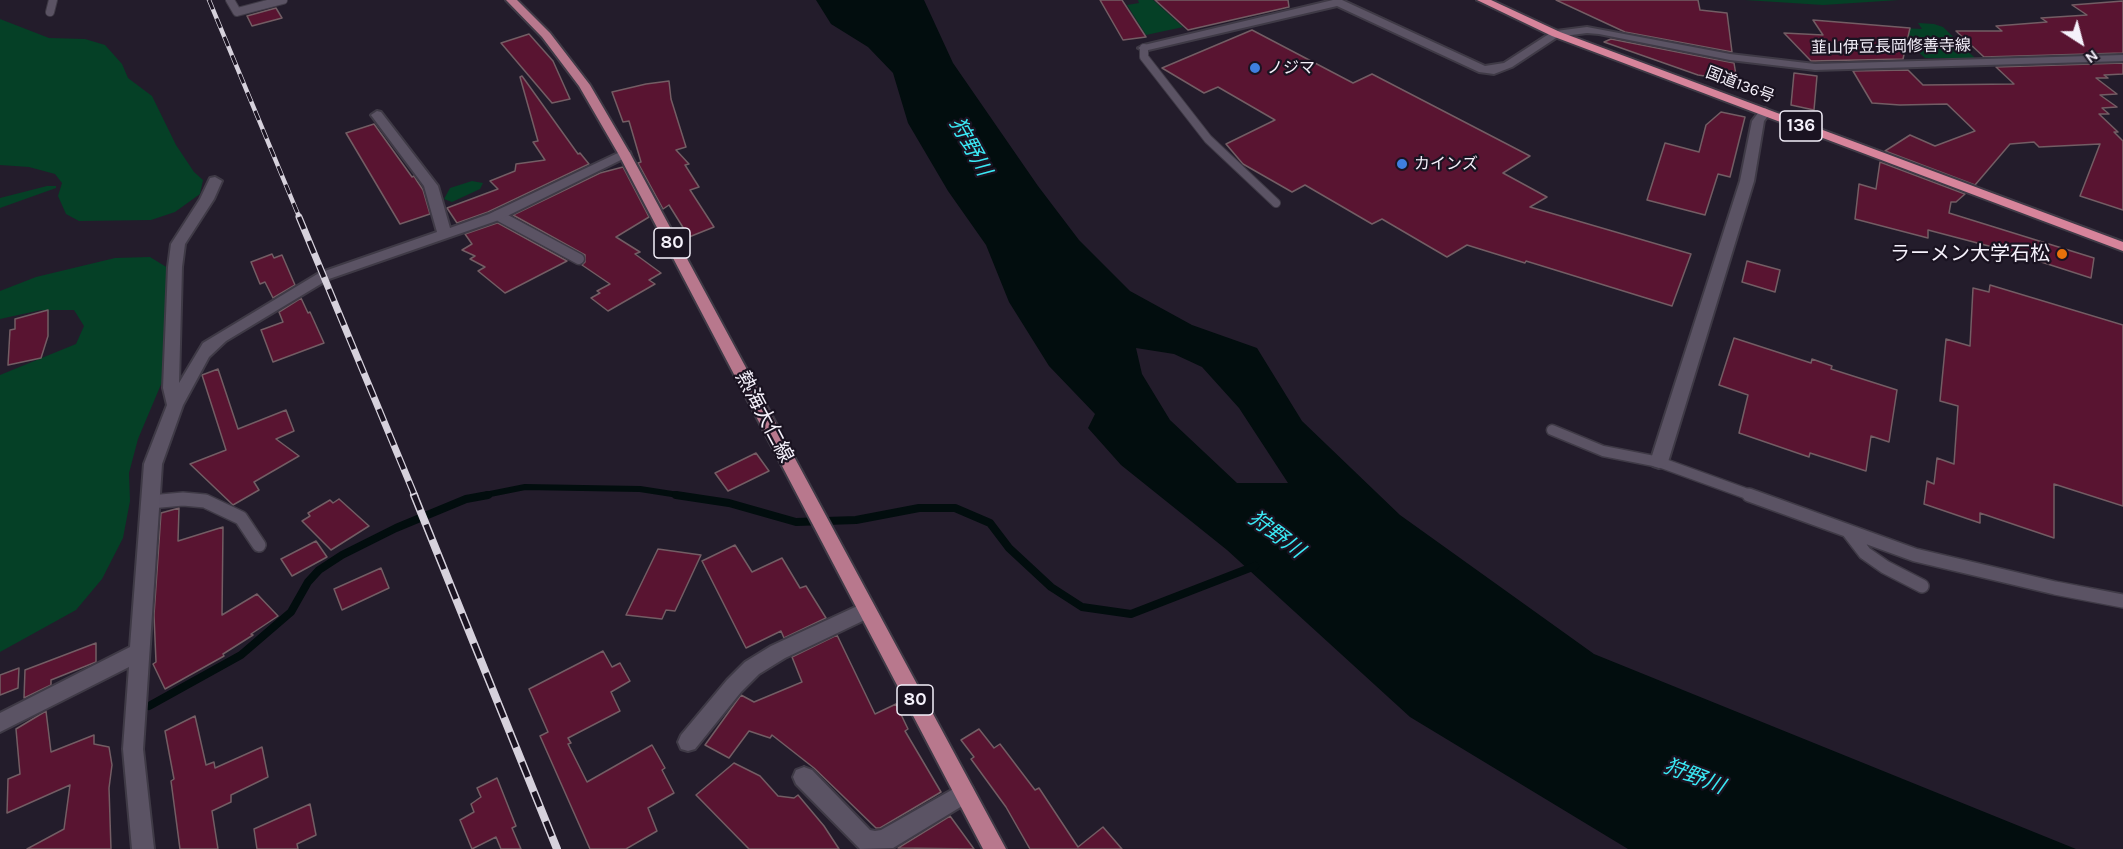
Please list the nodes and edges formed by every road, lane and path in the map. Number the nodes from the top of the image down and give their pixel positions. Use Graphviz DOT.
graph roads {
  1 [pos="53,0"];
  2 [pos="230,0"];
  3 [pos="283,0"];
  4 [pos="511,0"];
  5 [pos="1482,0"];
  6 [pos="50,12"];
  7 [pos="1556,34"];
  8 [pos="1144,48"];
  9 [pos="2123,58"];
  10 [pos="1765,112"];
  11 [pos="377,115"];
  12 [pos="625,155"];
  13 [pos="215,181"];
  14 [pos="1276,203"];
  15 [pos="497,215"];
  16 [pos="446,234"];
  17 [pos="2123,247"];
  18 [pos="579,259"];
  19 [pos="175,405"];
  20 [pos="1552,430"];
  21 [pos="1659,462"];
  22 [pos="150,502"];
  23 [pos="1848,531"];
  24 [pos="259,545"];
  25 [pos="1922,586"];
  26 [pos="2123,591"];
  27 [pos="2109,597"];
  28 [pos="2123,601"];
  29 [pos="866,610"];
  30 [pos="139,652"];
  31 [pos="0,723"];
  32 [pos="688,742"];
  33 [pos="804,777"];
  34 [pos="964,793"];
  35 [pos="143,849"];
  36 [pos="995,849"];
  1 -- 6 [label="lane"];
  2 -- 3 [label="lane"];
  4 -- 12 [label="main road, 熱海大仁線 / 80"];
  5 -- 7 [label="highway, 国道136号 / 136"];
  7 -- 8 [label="street"];
  7 -- 9 [label="street, 韮山伊豆長岡修善寺線"];
  7 -- 10 [label="highway, 国道136号 / 136"];
  8 -- 14 [label="lane"];
  10 -- 17 [label="highway, 国道136号 / 136"];
  10 -- 21 [label="street"];
  11 -- 16 [label="street"];
  12 -- 15 [label="street"];
  12 -- 29 [label="main road, 熱海大仁線 / 80"];
  13 -- 19 [label="street"];
  15 -- 16 [label="street"];
  15 -- 18 [label="lane"];
  16 -- 19 [label="street"];
  19 -- 22 [label="street"];
  20 -- 21 [label="lane"];
  21 -- 23 [label="lane"];
  22 -- 24 [label="lane"];
  22 -- 30 [label="street"];
  23 -- 25 [label="lane"];
  23 -- 27 [label="lane"];
  26 -- 27 [label="lane"];
  27 -- 28 [label="lane"];
  29 -- 32 [label="street"];
  29 -- 34 [label="main road, 熱海大仁線 / 80"];
  30 -- 31 [label="street"];
  30 -- 35 [label="street"];
  33 -- 34 [label="street"];
  34 -- 36 [label="main road, 熱海大仁線 / 80"];
}
